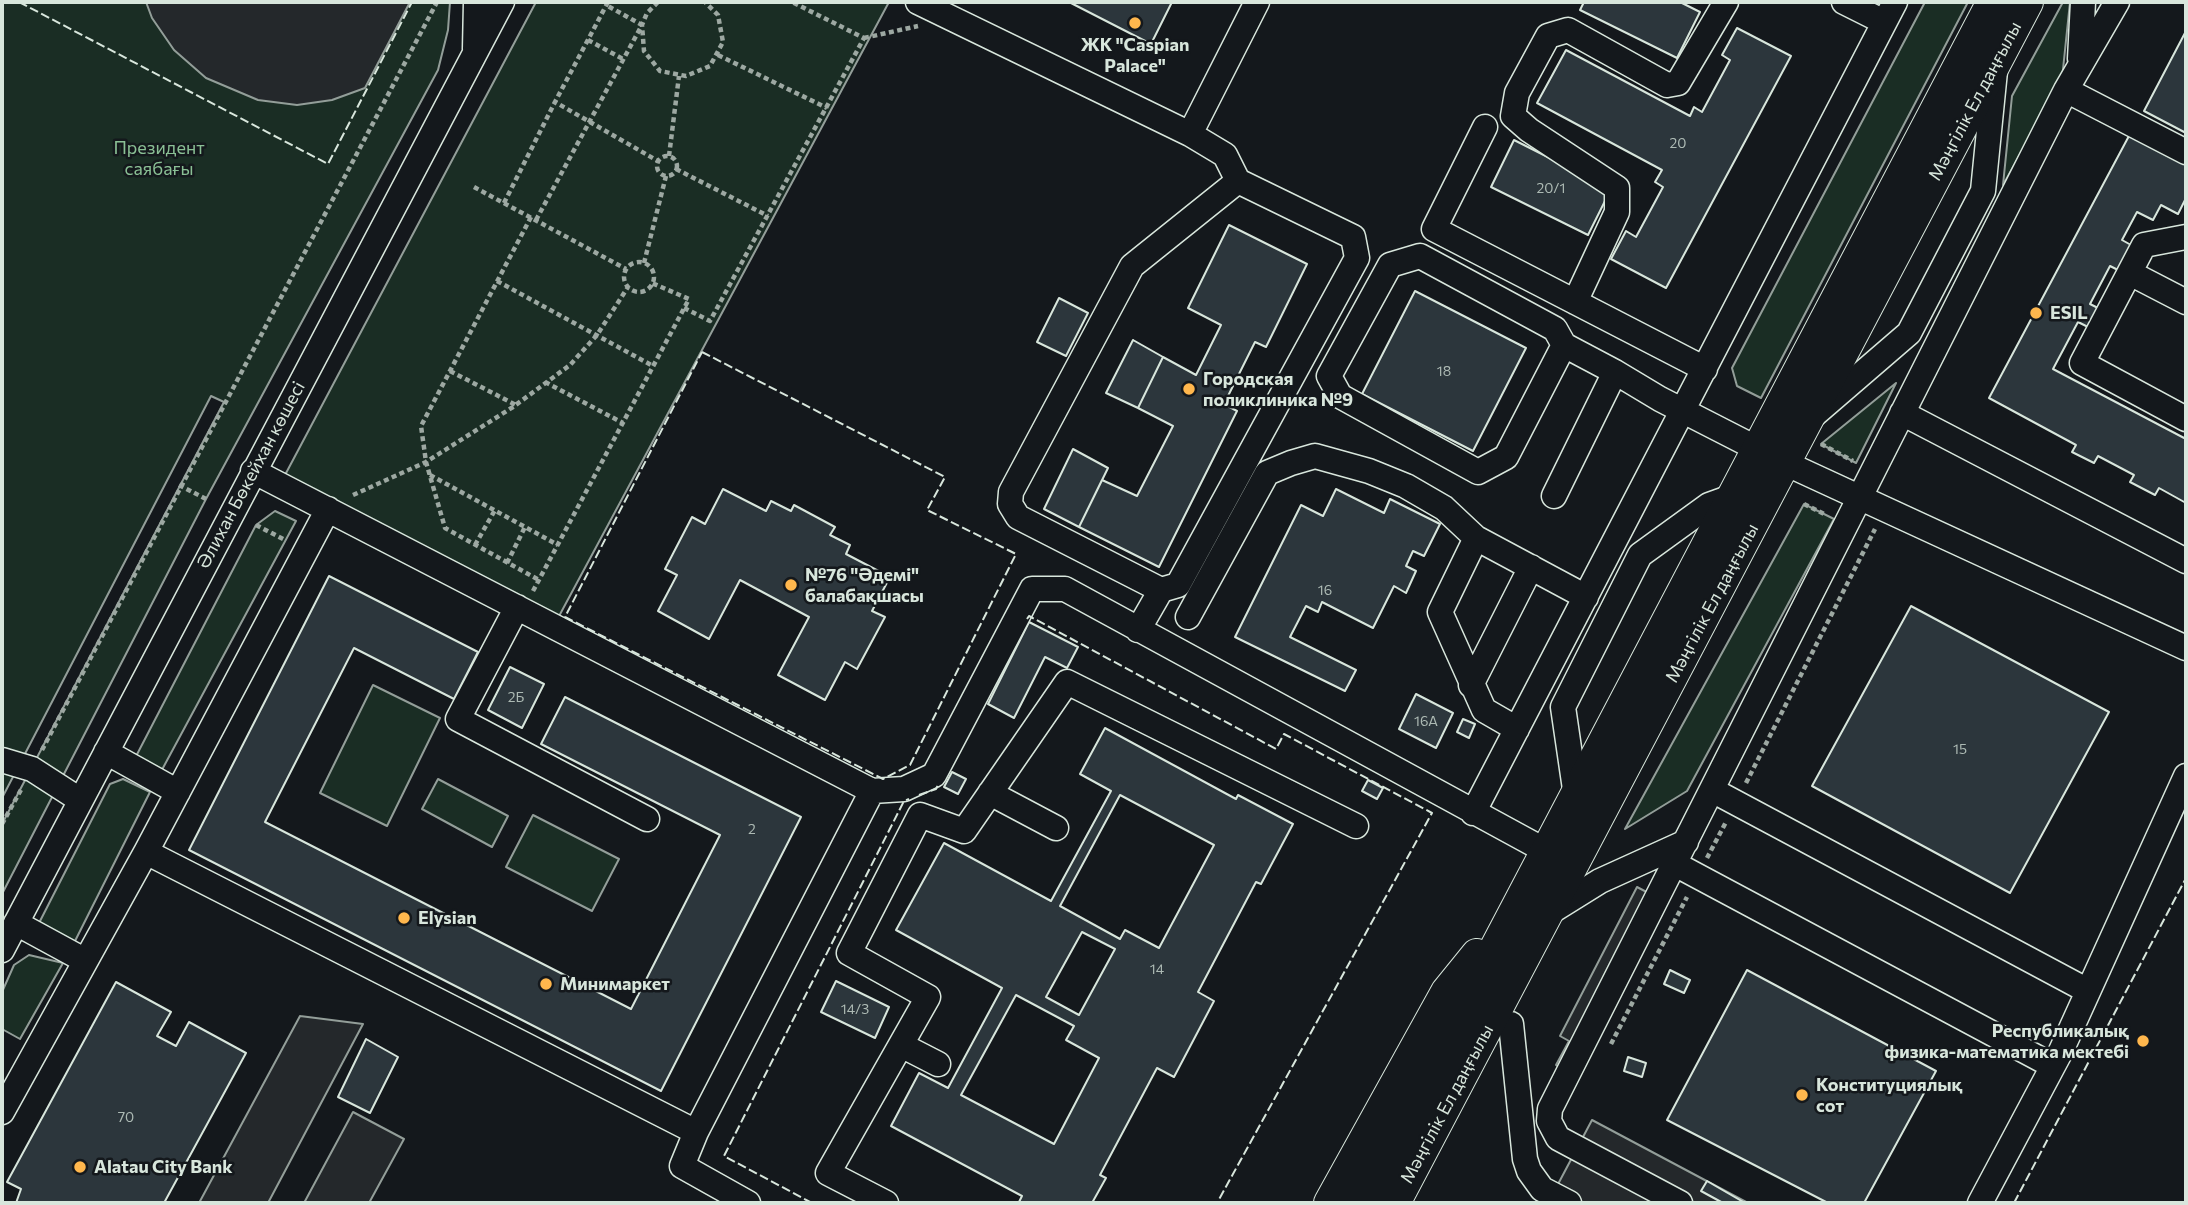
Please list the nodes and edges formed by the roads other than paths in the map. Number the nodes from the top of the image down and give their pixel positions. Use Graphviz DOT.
graph roads {
  1 [pos="476,2"];
  2 [pos="502,2"];
  3 [pos="918,2"];
  4 [pos="1257,2"];
  5 [pos="1726,2"];
  6 [pos="1844,2"];
  7 [pos="1993,2"];
  8 [pos="2027,2"];
  9 [pos="2083,2"];
  10 [pos="2117,2"];
  11 [pos="1889,12"];
  12 [pos="474,53"];
  13 [pos="1996,62"];
  14 [pos="2080,63"];
  15 [pos="2066,90"];
  16 [pos="1485,127"];
  17 [pos="1190,134"];
  18 [pos="2186,152"];
  19 [pos="1238,181"];
  20 [pos="2186,237"];
  21 [pos="2130,273"];
  22 [pos="1575,302"];
  23 [pos="2186,302"];
  24 [pos="1564,345"];
  25 [pos="1704,369"];
  26 [pos="1615,372"];
  27 [pos="1683,411"];
  28 [pos="1902,413"];
  29 [pos="2186,419"];
  30 [pos="1814,432"];
  31 [pos="1771,456"];
  32 [pos="253,471"];
  33 [pos="1554,496"];
  34 [pos="1734,496"];
  35 [pos="1860,497"];
  36 [pos="336,500"];
  37 [pos="1476,538"];
  38 [pos="2186,561"];
  39 [pos="1531,567"];
  40 [pos="1161,590"];
  41 [pos="1586,597"];
  42 [pos="520,609"];
  43 [pos="1188,617"];
  44 [pos="1138,629"];
  45 [pos="2186,648"];
  46 [pos="1471,685"];
  47 [pos="1517,729"];
  48 [pos="106,752"];
  49 [pos="2,760"];
  50 [pos="2186,776"];
  51 [pos="872,790"];
  52 [pos="1712,790"];
  53 [pos="178,792"];
  54 [pos="990,793"];
  55 [pos="1576,796"];
  56 [pos="80,800"];
  57 [pos="1473,813"];
  58 [pos="647,819"];
  59 [pos="1356,827"];
  60 [pos="1056,828"];
  61 [pos="1546,851"];
  62 [pos="146,852"];
  63 [pos="1680,853"];
  64 [pos="1547,914"];
  65 [pos="8,933"];
  66 [pos="1518,938"];
  67 [pos="85,960"];
  68 [pos="2088,991"];
  69 [pos="1511,1024"];
  70 [pos="901,1045"];
  71 [pos="937,1064"];
  72 [pos="2053,1066"];
  73 [pos="2,1112"];
  74 [pos="696,1132"];
  75 [pos="1538,1196"];
  76 [pos="748,1203"];
  77 [pos="886,1203"];
  78 [pos="1330,1203"];
  79 [pos="1362,1203"];
  80 [pos="1394,1203"];
  81 [pos="1418,1203"];
  82 [pos="1569,1203"];
  83 [pos="1680,1203"];
  84 [pos="1980,1203"];
  1 -- 12 [label="street"];
  2 -- 12 [label="street, Әлихан Бөкейхан көшесі"];
  3 -- 17 [label="street"];
  4 -- 17 [label="street"];
  5 -- 22 [label="street"];
  6 -- 11 [label="street"];
  7 -- 31 [label="main road, Мәңгілік Ел даңғылы"];
  8 -- 13 [label="main road, Мәңгілік Ел даңғылы"];
  9 -- 14 [label="street"];
  10 -- 14 [label="street"];
  11 -- 25 [label="street"];
  12 -- 32 [label="street, Әлихан Бөкейхан көшесі"];
  13 -- 30 [label="main road, Мәңгілік Ел даңғылы"];
  13 -- 30 [label="street"];
  14 -- 15 [label="street"];
  15 -- 18 [label="street"];
  15 -- 28 [label="street"];
  16 -- 22 [label="street"];
  17 -- 19 [label="street"];
  19 -- 40 [label="street"];
  19 -- 40 [label="street"];
  20 -- 21 [label="street"];
  21 -- 23 [label="street"];
  21 -- 29 [label="street"];
  22 -- 25 [label="street"];
  24 -- 24 [label="street"];
  24 -- 26 [label="street"];
  25 -- 27 [label="street"];
  26 -- 27 [label="street"];
  26 -- 33 [label="street"];
  27 -- 31 [label="street"];
  27 -- 41 [label="street"];
  28 -- 35 [label="street"];
  28 -- 38 [label="street"];
  30 -- 31 [label="main road, Мәңгілік Ел даңғылы"];
  31 -- 34 [label="main road, Мәңгілік Ел даңғылы"];
  31 -- 35 [label="street"];
  31 -- 64 [label="main road, Мәңгілік Ел даңғылы"];
  32 -- 36 [label="street"];
  32 -- 48 [label="street, Әлихан Бөкейхан көшесі"];
  34 -- 55 [label="main road, Мәңгілік Ел даңғылы"];
  34 -- 55 [label="street"];
  35 -- 45 [label="street"];
  35 -- 52 [label="street"];
  36 -- 42 [label="street"];
  36 -- 53 [label="street"];
  37 -- 39 [label="street"];
  37 -- 43 [label="street"];
  37 -- 46 [label="street"];
  39 -- 41 [label="street"];
  39 -- 46 [label="street"];
  40 -- 44 [label="street"];
  41 -- 47 [label="street"];
  42 -- 51 [label="street"];
  42 -- 58 [label="street"];
  44 -- 51 [label="street"];
  44 -- 57 [label="street"];
  46 -- 47 [label="street"];
  47 -- 57 [label="street"];
  48 -- 53 [label="street"];
  48 -- 56 [label="street, Әлихан Бөкейхан көшесі"];
  49 -- 56 [label="street"];
  50 -- 68 [label="street"];
  51 -- 74 [label="street"];
  52 -- 63 [label="street"];
  52 -- 68 [label="street"];
  53 -- 62 [label="street"];
  54 -- 59 [label="street"];
  54 -- 60 [label="street"];
  54 -- 70 [label="street"];
  55 -- 61 [label="main road, Мәңгілік Ел даңғылы"];
  56 -- 65 [label="street, Әлихан Бөкейхан көшесі"];
  57 -- 61 [label="street"];
  61 -- 66 [label="main road, Мәңгілік Ел даңғылы"];
  62 -- 67 [label="street"];
  62 -- 74 [label="street"];
  63 -- 64 [label="street"];
  63 -- 72 [label="street"];
  63 -- 83 [label="street"];
  64 -- 66 [label="main road, Мәңгілік Ел даңғылы"];
  65 -- 67 [label="street"];
  66 -- 69 [label="main road"];
  66 -- 78 [label="main road"];
  66 -- 79 [label="main road, Мәңгілік Ел даңғылы"];
  66 -- 80 [label="main road, Мәңгілік Ел даңғылы"];
  67 -- 73 [label="street"];
  68 -- 72 [label="street"];
  69 -- 75 [label="street"];
  69 -- 81 [label="main road"];
  70 -- 71 [label="street"];
  70 -- 77 [label="street"];
  72 -- 84 [label="street"];
  74 -- 76 [label="street"];
  75 -- 82 [label="street"];
}
